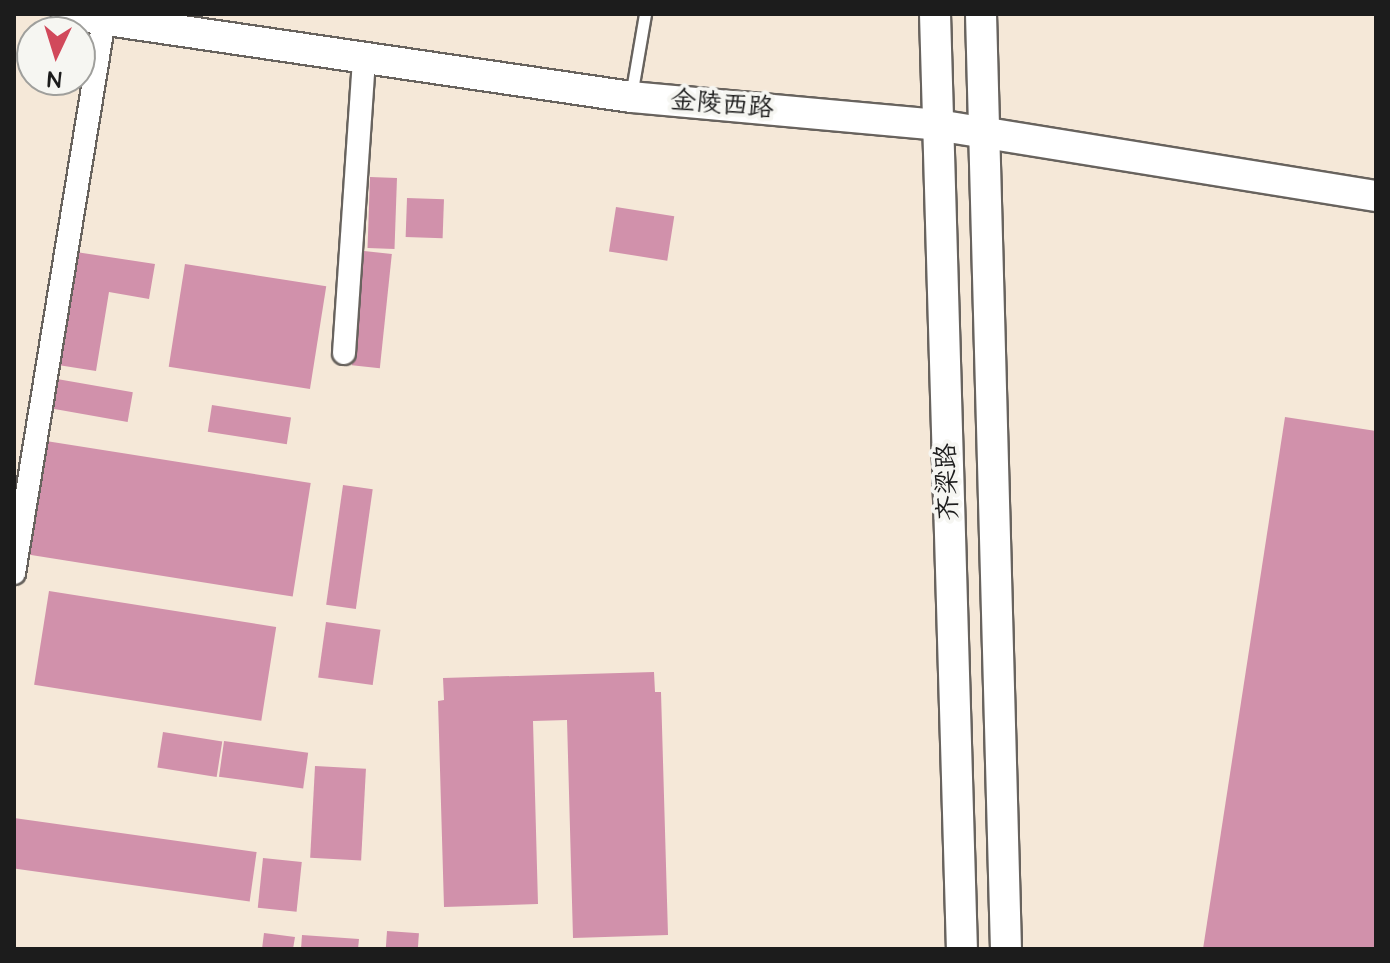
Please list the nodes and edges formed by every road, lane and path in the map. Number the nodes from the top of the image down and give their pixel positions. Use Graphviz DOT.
graph roads {
  1 [pos="67,14"];
  2 [pos="645,14"];
  3 [pos="935,14"];
  4 [pos="981,14"];
  5 [pos="104,20"];
  6 [pos="199,24"];
  7 [pos="364,59"];
  8 [pos="631,97"];
  9 [pos="937,125"];
  10 [pos="985,133"];
  11 [pos="1376,196"];
  12 [pos="344,353"];
  13 [pos="14,573"];
  14 [pos="962,949"];
  15 [pos="1006,949"];
  1 -- 5 [label="main road, 金陵西路"];
  2 -- 8 [label="lane"];
  3 -- 9 [label="main road, 齐梁路"];
  4 -- 10 [label="main road, 齐梁路"];
  5 -- 6 [label="main road, 金陵西路"];
  5 -- 13 [label="street"];
  6 -- 7 [label="main road, 金陵西路"];
  7 -- 8 [label="main road, 金陵西路"];
  7 -- 12 [label="street"];
  8 -- 9 [label="main road, 金陵西路"];
  9 -- 10 [label="main road, 金陵西路"];
  9 -- 14 [label="main road, 齐梁路"];
  10 -- 11 [label="main road, 金陵西路"];
  10 -- 15 [label="main road, 齐梁路"];
}
